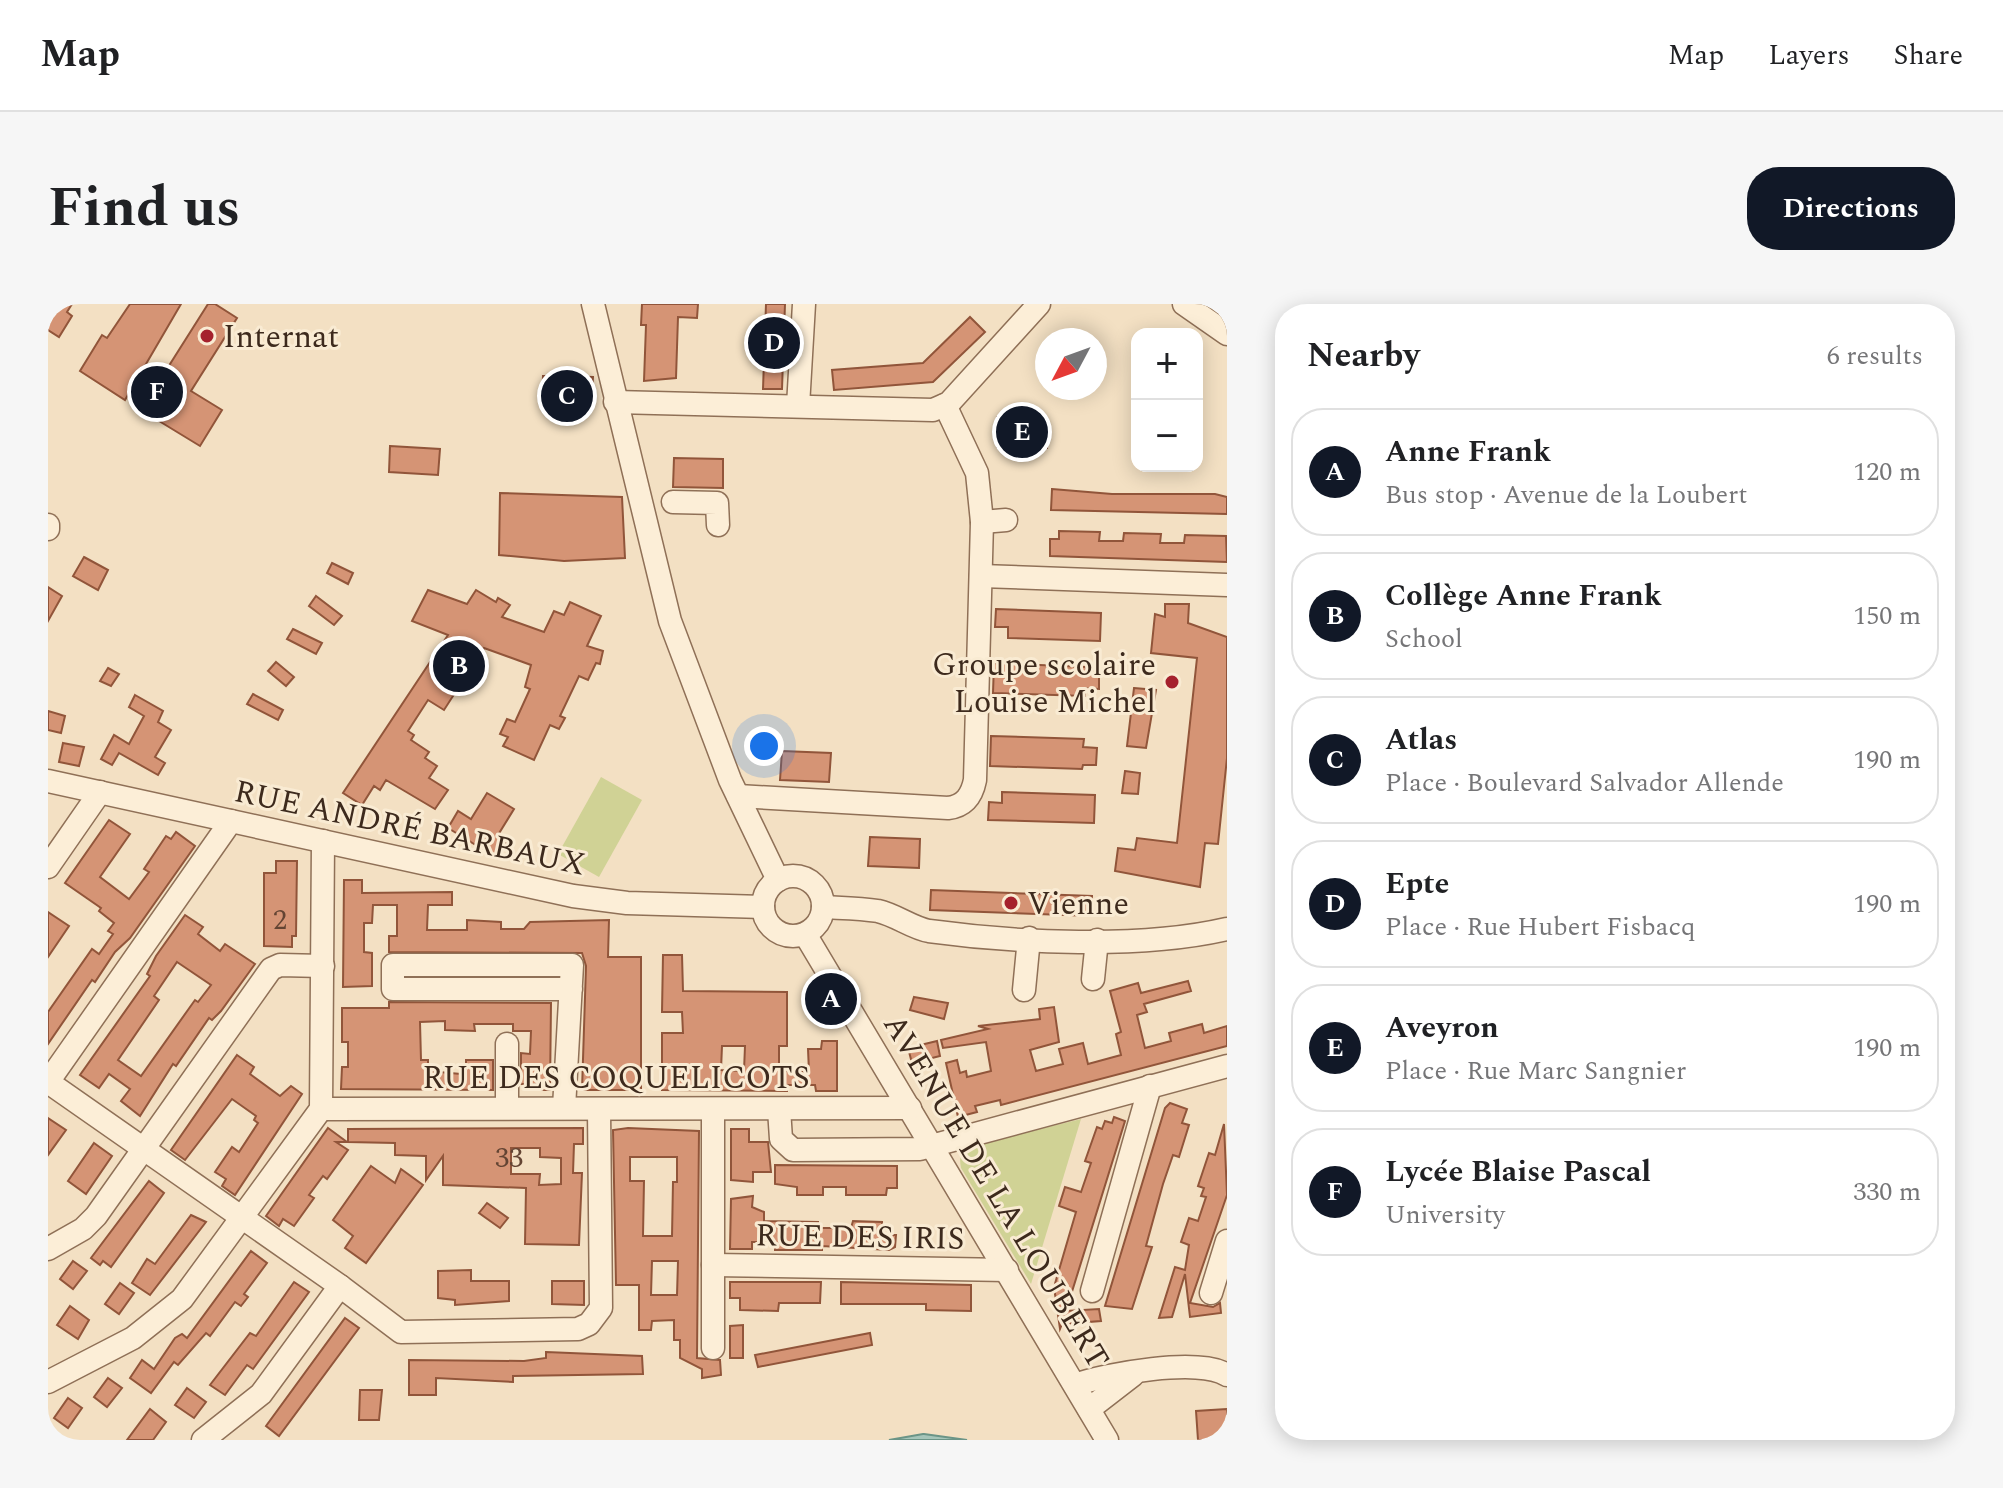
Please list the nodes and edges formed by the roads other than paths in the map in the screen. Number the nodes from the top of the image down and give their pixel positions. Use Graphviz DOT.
graph roads {
  1 [pos="593,304"];
  2 [pos="804,304"];
  3 [pos="1039,304"];
  4 [pos="1184,304"];
  5 [pos="1227,334"];
  6 [pos="615,402"];
  7 [pos="945,405"];
  8 [pos="798,406"];
  9 [pos="673,502"];
  10 [pos="717,514"];
  11 [pos="1006,520"];
  12 [pos="982,522"];
  13 [pos="981,576"];
  14 [pos="1227,585"];
  15 [pos="48,781"];
  16 [pos="100,792"];
  17 [pos="738,796"];
  18 [pos="231,821"];
  19 [pos="323,841"];
  20 [pos="48,867"];
  21 [pos="778,880"];
  22 [pos="763,907"];
  23 [pos="823,907"];
  24 [pos="1227,929"];
  25 [pos="805,934"];
  26 [pos="1029,938"];
  27 [pos="1097,940"];
  28 [pos="476,964"];
  29 [pos="323,966"];
  30 [pos="1093,979"];
  31 [pos="476,989"];
  32 [pos="571,989"];
  33 [pos="1024,990"];
  34 [pos="507,1044"];
  35 [pos="1227,1066"];
  36 [pos="48,1082"];
  37 [pos="1150,1086"];
  38 [pos="507,1108"];
  39 [pos="564,1108"];
  40 [pos="910,1108"];
  41 [pos="321,1109"];
  42 [pos="713,1109"];
  43 [pos="779,1109"];
  44 [pos="599,1110"];
  45 [pos="932,1145"];
  46 [pos="144,1149"];
  47 [pos="243,1218"];
  48 [pos="1227,1241"];
  49 [pos="48,1249"];
  50 [pos="713,1265"];
  51 [pos="1007,1270"];
  52 [pos="340,1286"];
  53 [pos="1092,1291"];
  54 [pos="1211,1293"];
  55 [pos="713,1348"];
  56 [pos="1133,1375"];
  57 [pos="1227,1375"];
  58 [pos="48,1382"];
  59 [pos="1075,1385"];
  60 [pos="1089,1409"];
  61 [pos="203,1440"];
  62 [pos="1107,1440"];
  1 -- 6 [label="street"];
  2 -- 8 [label="street"];
  3 -- 7 [label="street"];
  4 -- 5 [label="street"];
  6 -- 8 [label="street"];
  6 -- 17 [label="street"];
  7 -- 8 [label="street"];
  7 -- 12 [label="street"];
  9 -- 10 [label="street"];
  11 -- 12 [label="street"];
  12 -- 13 [label="street"];
  13 -- 14 [label="street"];
  13 -- 17 [label="street"];
  15 -- 16 [label="street, RUE ANDRÉ BARBAUX"];
  16 -- 18 [label="street, RUE ANDRÉ BARBAUX"];
  16 -- 20 [label="street"];
  17 -- 21 [label="street"];
  18 -- 19 [label="street, RUE ANDRÉ BARBAUX"];
  18 -- 36 [label="street"];
  19 -- 22 [label="street, RUE ANDRÉ BARBAUX"];
  19 -- 29 [label="street"];
  21 -- 22 [label="street"];
  21 -- 23 [label="street"];
  22 -- 25 [label="street"];
  23 -- 25 [label="street"];
  23 -- 26 [label="street"];
  24 -- 27 [label="street"];
  25 -- 40 [label="street, AVENUE DE LA LOUBERT"];
  26 -- 27 [label="street"];
  26 -- 33 [label="street"];
  27 -- 30 [label="street"];
  28 -- 31 [label="street"];
  28 -- 31 [label="street"];
  28 -- 32 [label="street"];
  29 -- 41 [label="street"];
  29 -- 46 [label="street"];
  31 -- 32 [label="street"];
  32 -- 39 [label="street"];
  34 -- 38 [label="street"];
  35 -- 37 [label="street"];
  36 -- 46 [label="street"];
  37 -- 45 [label="street"];
  37 -- 53 [label="street"];
  38 -- 39 [label="street, RUE DES COQUELICOTS"];
  38 -- 41 [label="street, RUE DES COQUELICOTS"];
  39 -- 44 [label="street, RUE DES COQUELICOTS"];
  40 -- 43 [label="street, RUE DES COQUELICOTS"];
  40 -- 45 [label="street, AVENUE DE LA LOUBERT"];
  41 -- 47 [label="street"];
  42 -- 43 [label="street, RUE DES COQUELICOTS"];
  42 -- 44 [label="street, RUE DES COQUELICOTS"];
  42 -- 50 [label="street"];
  43 -- 45 [label="street"];
  44 -- 52 [label="street"];
  45 -- 51 [label="street, AVENUE DE LA LOUBERT"];
  46 -- 47 [label="street"];
  46 -- 49 [label="street"];
  47 -- 52 [label="street"];
  47 -- 58 [label="street"];
  48 -- 54 [label="street"];
  50 -- 51 [label="street, RUE DES IRIS"];
  50 -- 55 [label="street"];
  51 -- 59 [label="street, AVENUE DE LA LOUBERT"];
  52 -- 61 [label="street"];
  56 -- 57 [label="street"];
  56 -- 59 [label="street"];
  56 -- 60 [label="street"];
  59 -- 60 [label="street, AVENUE DE LA LOUBERT"];
  60 -- 62 [label="street, AVENUE DE LA LOUBERT"];
}
